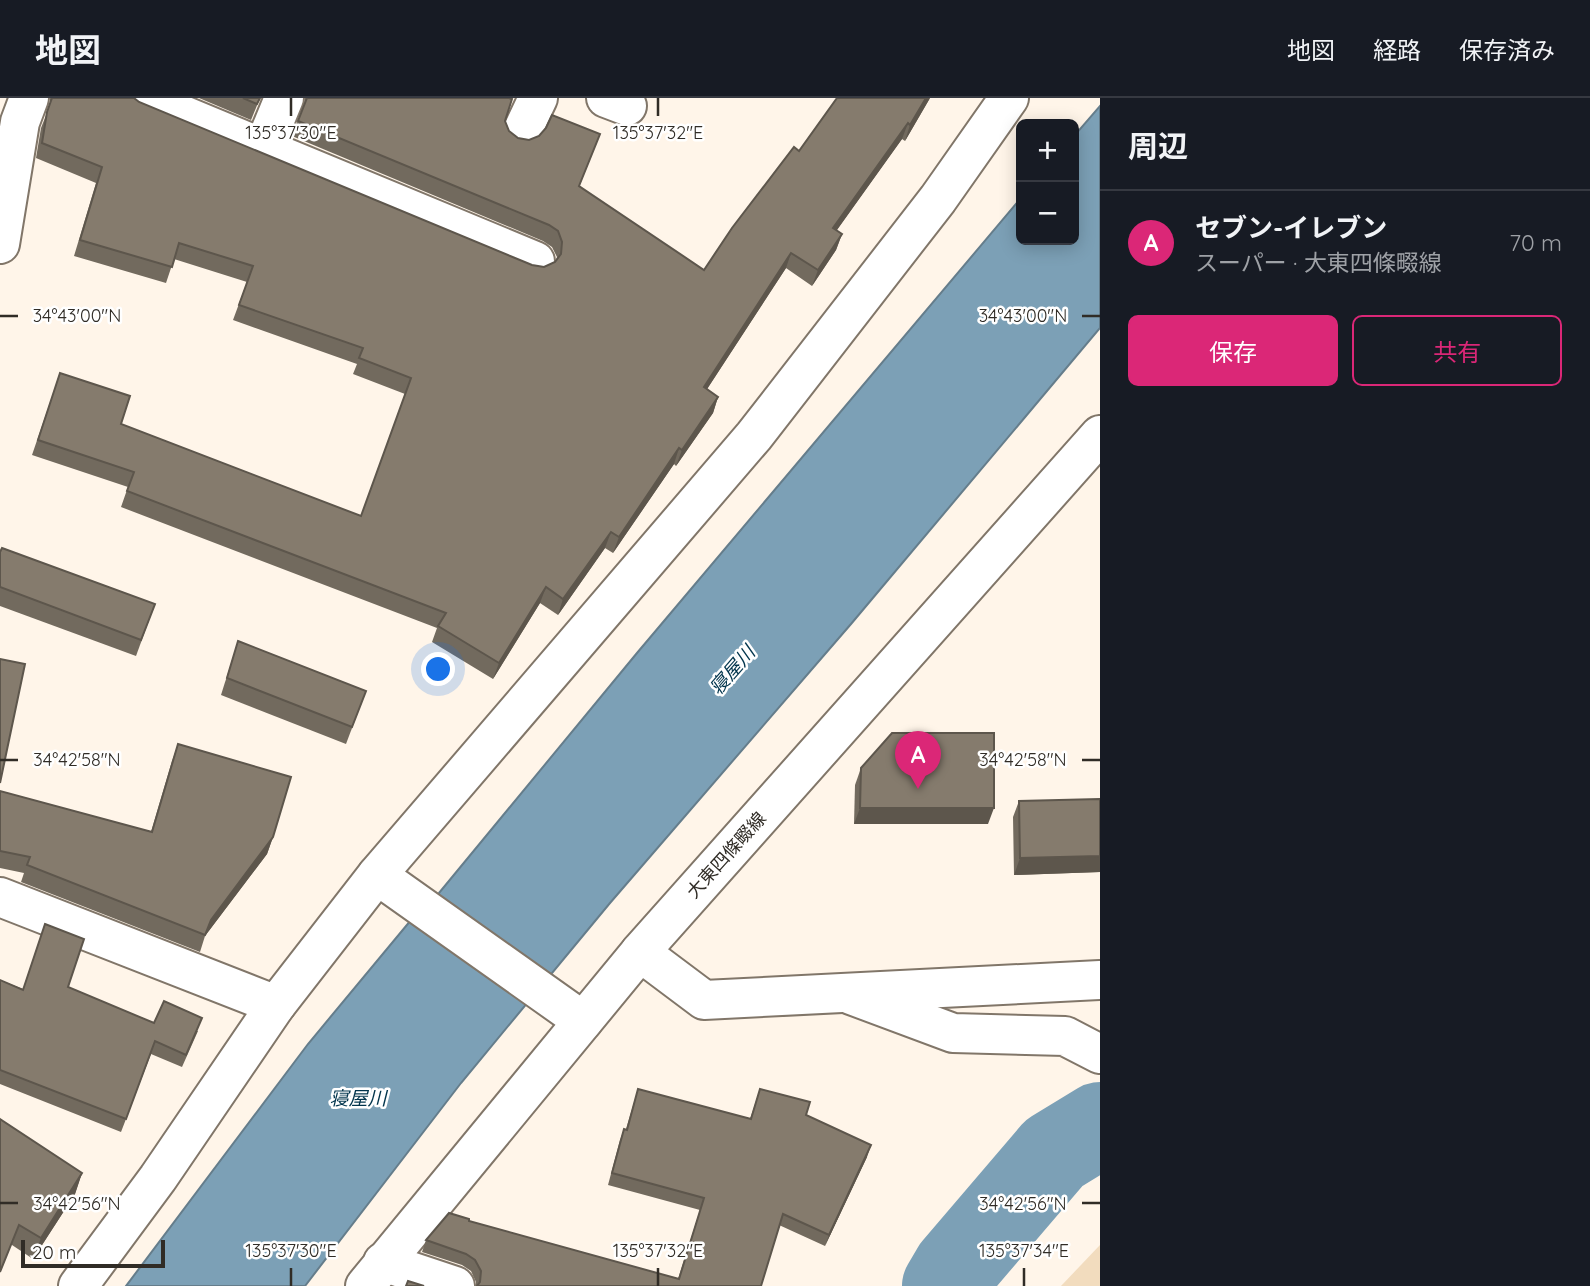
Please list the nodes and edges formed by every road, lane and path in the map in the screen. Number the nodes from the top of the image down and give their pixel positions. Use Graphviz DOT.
graph roads {
  1 [pos="142,98"];
  2 [pos="284,98"];
  3 [pos="538,98"];
  4 [pos="1009,98"];
  5 [pos="16,113"];
  6 [pos="521,134"];
  7 [pos="264,149"];
  8 [pos="0,244"];
  9 [pos="535,261"];
  10 [pos="1100,435"];
  11 [pos="387,882"];
  12 [pos="0,897"];
  13 [pos="640,951"];
  14 [pos="1100,980"];
  15 [pos="850,995"];
  16 [pos="276,1005"];
  17 [pos="583,1021"];
  18 [pos="1100,1054"];
  19 [pos="374,1274"];
  20 [pos="78,1286"];
  21 [pos="455,1286"];
  1 -- 7 [label="street"];
  2 -- 7 [label="street"];
  3 -- 6 [label="street"];
  4 -- 11 [label="street"];
  5 -- 8 [label="street"];
  7 -- 9 [label="street"];
  10 -- 13 [label="street, 大東四條畷線"];
  11 -- 16 [label="street"];
  11 -- 17 [label="street"];
  12 -- 16 [label="street"];
  13 -- 15 [label="street"];
  13 -- 17 [label="street, 大東四條畷線"];
  14 -- 15 [label="street"];
  15 -- 18 [label="street"];
  16 -- 20 [label="street"];
  17 -- 19 [label="street, 大東四條畷線"];
  19 -- 21 [label="street"];
}
